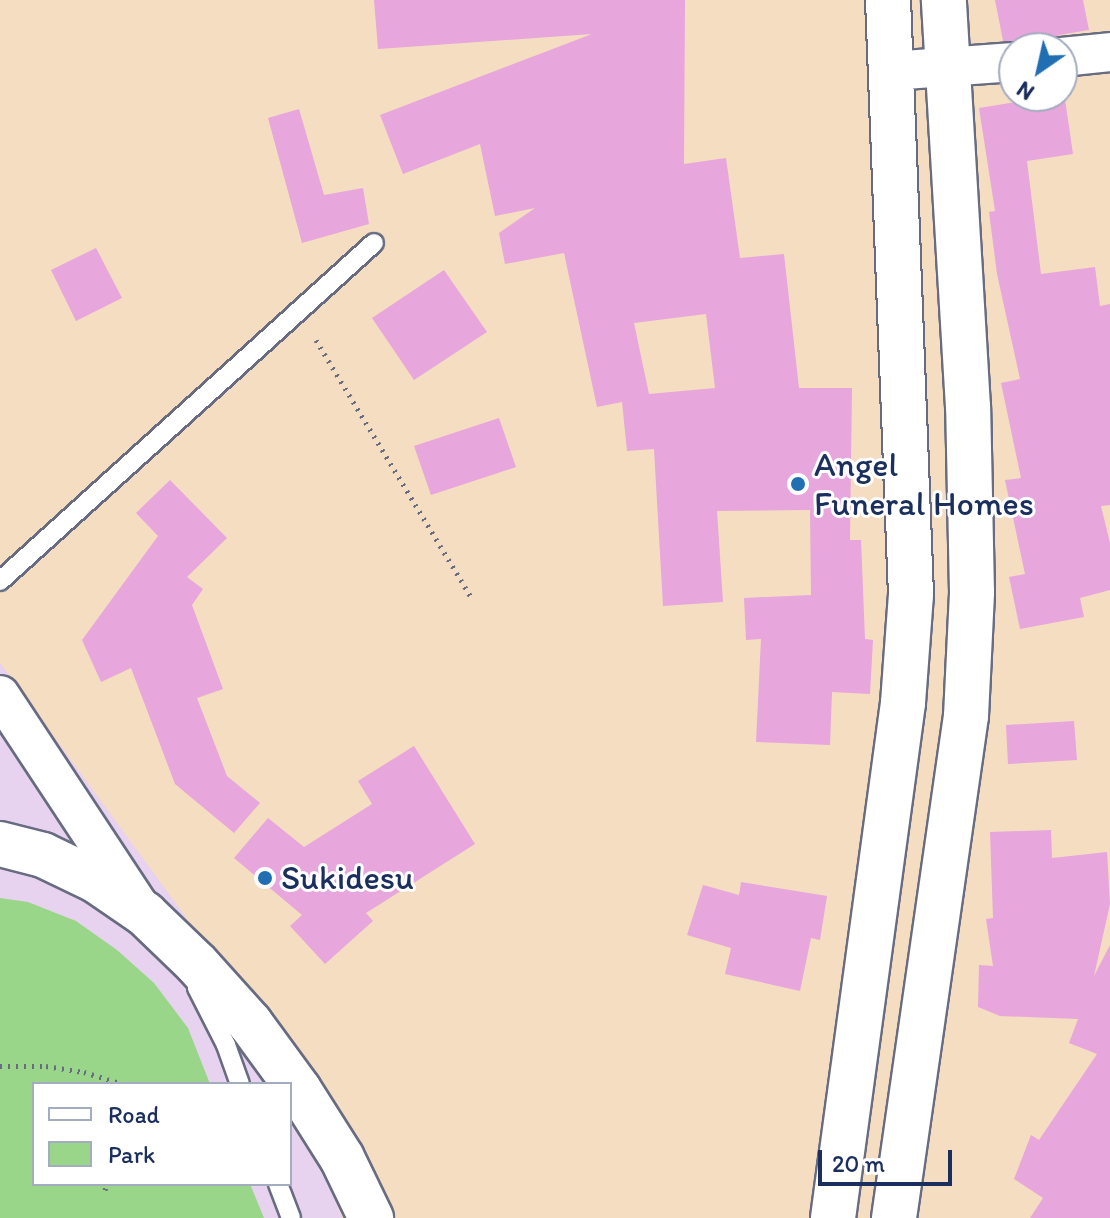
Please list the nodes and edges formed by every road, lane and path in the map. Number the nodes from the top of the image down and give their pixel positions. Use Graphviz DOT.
graph roads {
  1 [pos="888,0"];
  2 [pos="944,0"];
  3 [pos="1110,52"];
  4 [pos="1078,55"];
  5 [pos="998,64"];
  6 [pos="947,70"];
  7 [pos="891,71"];
  8 [pos="374,243"];
  9 [pos="299,312"];
  10 [pos="0,581"];
  11 [pos="472,599"];
  12 [pos="4,710"];
  13 [pos="0,844"];
  14 [pos="145,914"];
  15 [pos="0,1066"];
  16 [pos="116,1082"];
  17 [pos="239,1082"];
  18 [pos="279,1186"];
  19 [pos="291,1218"];
  20 [pos="371,1218"];
  21 [pos="833,1218"];
  22 [pos="894,1218"];
  1 -- 7 [label="main road"];
  2 -- 6 [label="main road"];
  3 -- 4 [label="street"];
  5 -- 6 [label="street"];
  6 -- 7 [label="street"];
  6 -- 22 [label="main road"];
  7 -- 21 [label="main road"];
  8 -- 9 [label="lane"];
  9 -- 10 [label="lane"];
  9 -- 11 [label="path"];
  12 -- 14 [label="street"];
  13 -- 14 [label="main road"];
  14 -- 17 [label="lane"];
  14 -- 20 [label="main road"];
  15 -- 16 [label="path"];
  18 -- 19 [label="lane"];
}
